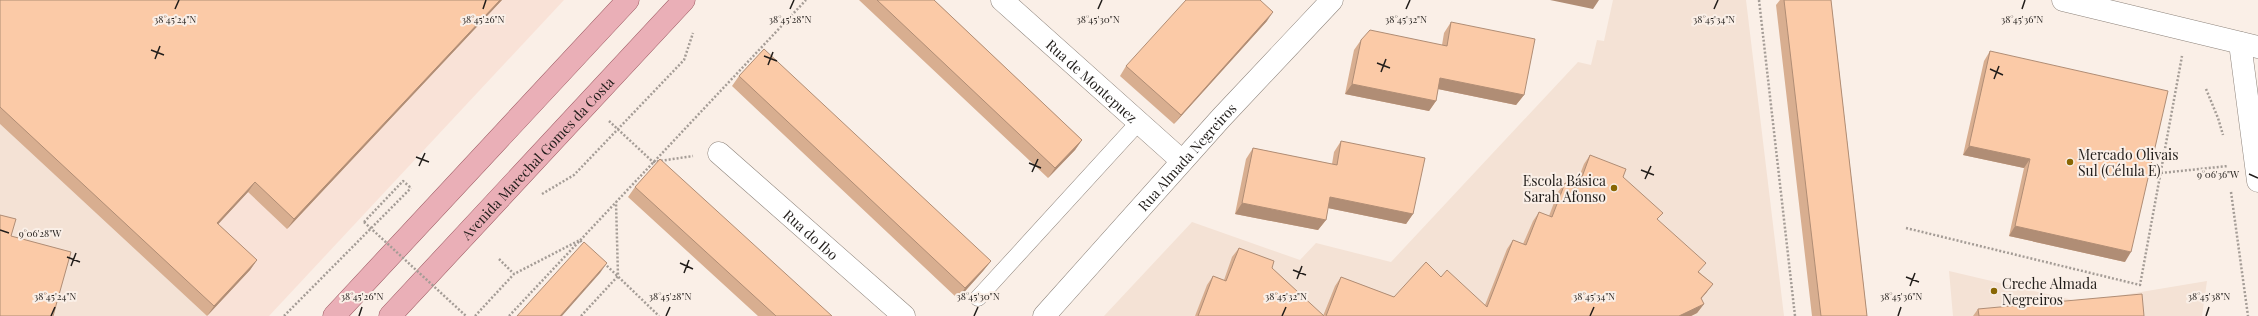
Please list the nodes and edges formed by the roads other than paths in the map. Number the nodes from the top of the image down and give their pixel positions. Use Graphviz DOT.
graph roads {
  1 [pos="628,0"];
  2 [pos="684,0"];
  3 [pos="1002,0"];
  4 [pos="1332,0"];
  5 [pos="2063,0"];
  6 [pos="2249,45"];
  7 [pos="1138,123"];
  8 [pos="719,153"];
  9 [pos="1182,161"];
  10 [pos="2258,180"];
  11 [pos="978,298"];
  12 [pos="334,316"];
  13 [pos="390,316"];
  14 [pos="904,316"];
  15 [pos="1044,316"];
  1 -- 12 [label="main road"];
  2 -- 13 [label="main road, Avenida Marechal Gomes da Costa"];
  3 -- 7 [label="street, Rua de Montepuez"];
  4 -- 9 [label="street, Rua Almada Negreiros"];
  5 -- 6 [label="street"];
  6 -- 10 [label="street"];
  7 -- 9 [label="street, Rua de Montepuez"];
  7 -- 11 [label="lane"];
  8 -- 14 [label="street, Rua do Ibo"];
  9 -- 15 [label="street, Rua Almada Negreiros"];
}
